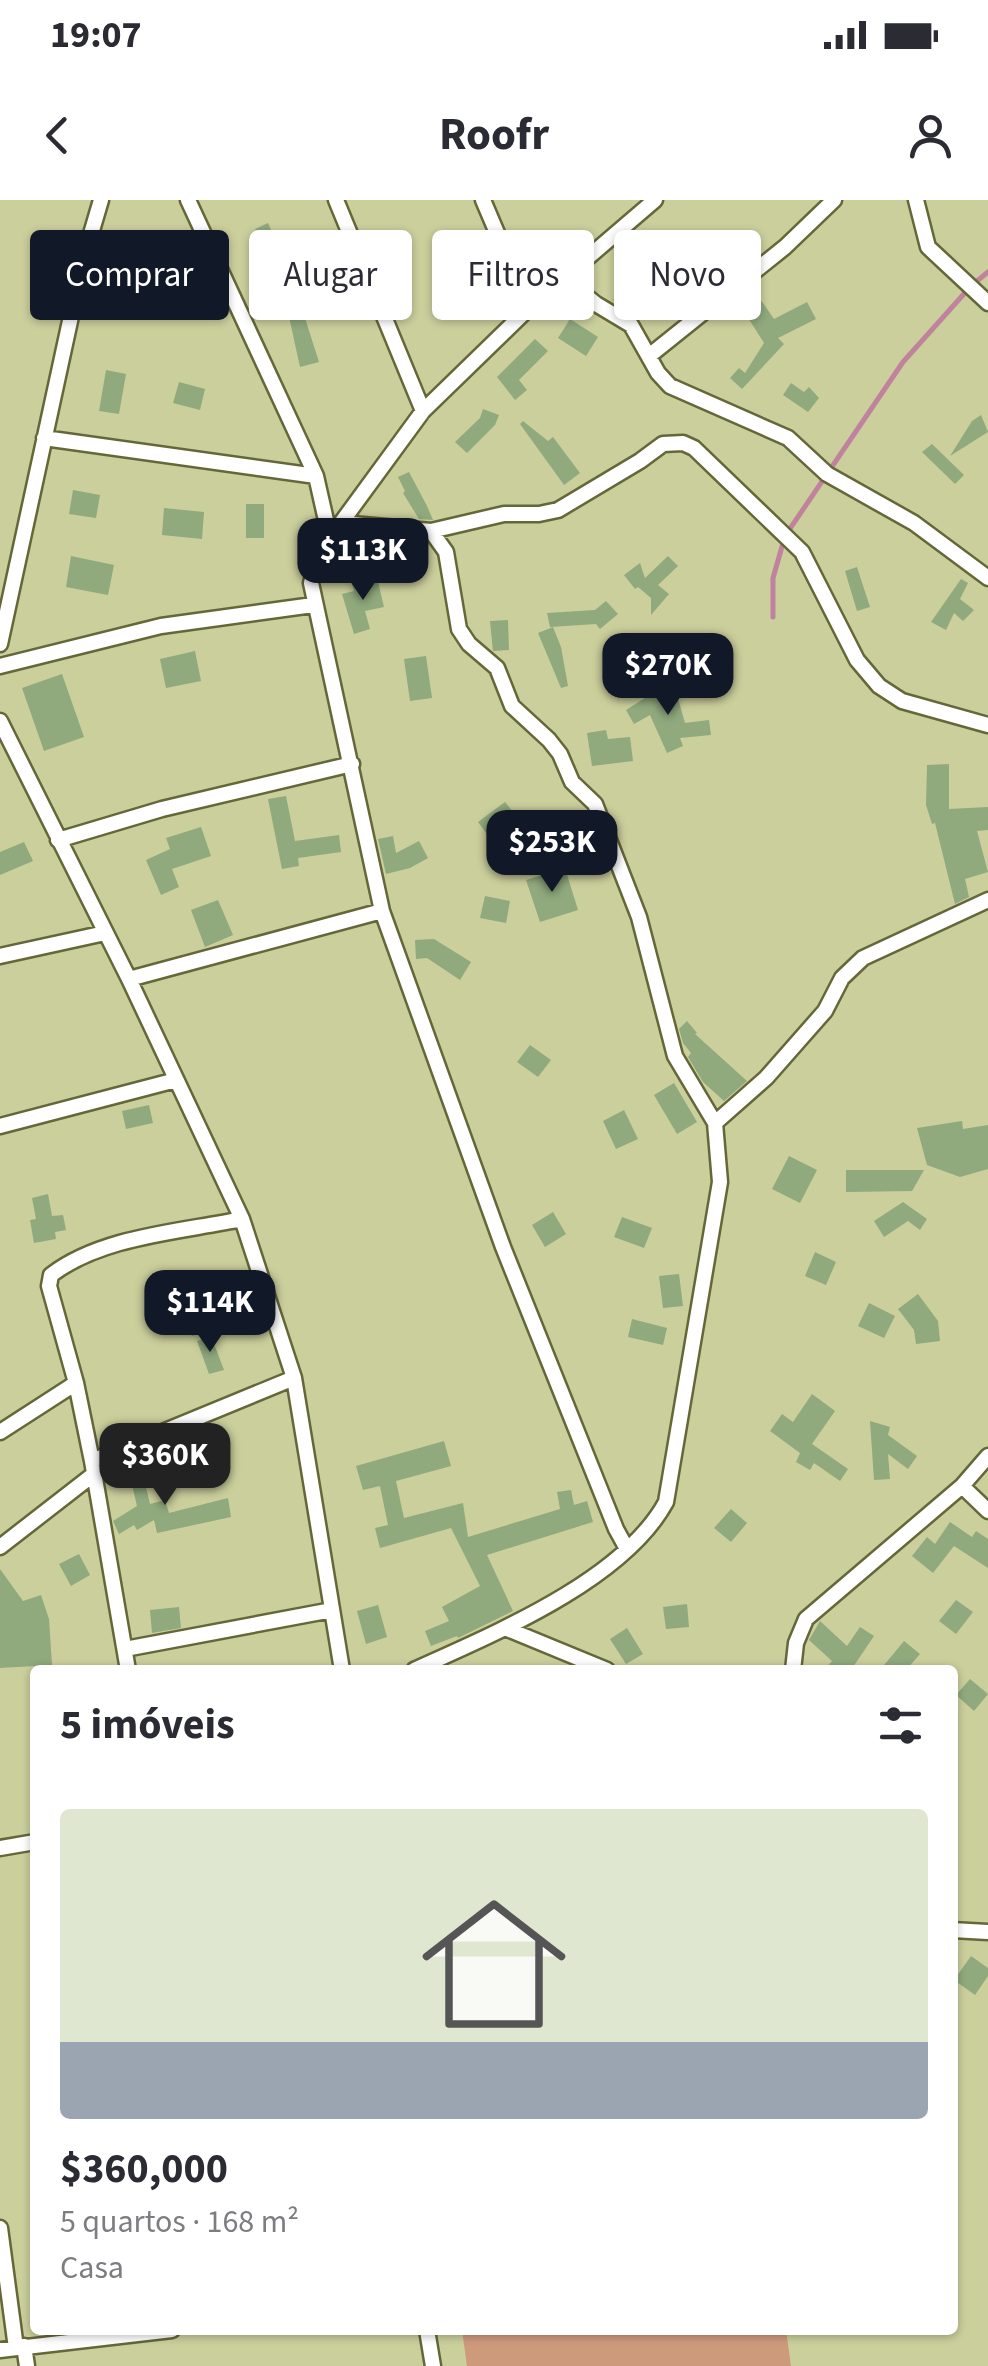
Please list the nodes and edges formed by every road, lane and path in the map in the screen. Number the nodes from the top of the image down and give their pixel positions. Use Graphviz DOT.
graph roads {
  1 [pos="101,200"];
  2 [pos="188,200"];
  3 [pos="336,200"];
  4 [pos="483,200"];
  5 [pos="631,200"];
  6 [pos="655,200"];
  7 [pos="834,200"];
  8 [pos="916,200"];
  9 [pos="636,216"];
  10 [pos="496,230"];
  11 [pos="594,252"];
  12 [pos="594,302"];
  13 [pos="988,303"];
  14 [pos="517,320"];
  15 [pos="649,356"];
  16 [pos="422,411"];
  17 [pos="44,438"];
  18 [pos="316,476"];
  19 [pos="342,523"];
  20 [pos="431,531"];
  21 [pos="330,538"];
  22 [pos="988,578"];
  23 [pos="313,605"];
  24 [pos="0,644"];
  25 [pos="0,666"];
  26 [pos="0,721"];
  27 [pos="988,725"];
  28 [pos="352,764"];
  29 [pos="58,840"];
  30 [pos="988,900"];
  31 [pos="382,912"];
  32 [pos="105,933"];
  33 [pos="0,956"];
  34 [pos="129,979"];
  35 [pos="176,1080"];
  36 [pos="716,1124"];
  37 [pos="0,1126"];
  38 [pos="242,1219"];
  39 [pos="294,1378"];
  40 [pos="76,1383"];
  41 [pos="0,1432"];
  42 [pos="988,1456"];
  43 [pos="93,1467"];
  44 [pos="962,1486"];
  45 [pos="988,1510"];
  46 [pos="0,1547"];
  47 [pos="627,1549"];
  48 [pos="332,1610"];
  49 [pos="505,1628"];
  50 [pos="125,1648"];
  51 [pos="127,1665"];
  52 [pos="341,1665"];
  53 [pos="425,1665"];
  54 [pos="594,1665"];
  55 [pos="794,1665"];
  56 [pos="30,1843"];
  57 [pos="0,1848"];
  58 [pos="958,1930"];
  59 [pos="988,1932"];
  60 [pos="0,2228"];
  61 [pos="127,2335"];
  62 [pos="429,2335"];
  63 [pos="11,2348"];
  64 [pos="8,2366"];
  65 [pos="27,2366"];
  66 [pos="433,2366"];
  1 -- 17 [label="street"];
  2 -- 18 [label="street"];
  3 -- 16 [label="street"];
  4 -- 10 [label="street"];
  5 -- 9 [label="street"];
  6 -- 9 [label="street"];
  7 -- 15 [label="street"];
  8 -- 13 [label="street"];
  9 -- 11 [label="street"];
  12 -- 15 [label="street"];
  14 -- 16 [label="street"];
  15 -- 22 [label="street"];
  16 -- 19 [label="street"];
  17 -- 18 [label="street"];
  17 -- 24 [label="street"];
  18 -- 21 [label="street"];
  19 -- 20 [label="street"];
  19 -- 21 [label="street"];
  20 -- 27 [label="street"];
  20 -- 36 [label="street"];
  21 -- 23 [label="street"];
  23 -- 25 [label="street"];
  23 -- 28 [label="street"];
  26 -- 29 [label="street"];
  28 -- 29 [label="street"];
  28 -- 31 [label="street"];
  29 -- 32 [label="street"];
  30 -- 36 [label="street"];
  31 -- 34 [label="street"];
  31 -- 47 [label="street"];
  32 -- 33 [label="street"];
  32 -- 34 [label="street"];
  34 -- 35 [label="street"];
  35 -- 37 [label="street"];
  35 -- 38 [label="street"];
  36 -- 47 [label="street"];
  38 -- 39 [label="street"];
  38 -- 40 [label="street"];
  39 -- 43 [label="street"];
  39 -- 48 [label="street"];
  40 -- 41 [label="street"];
  40 -- 43 [label="street"];
  42 -- 44 [label="street"];
  43 -- 46 [label="street"];
  43 -- 50 [label="street"];
  44 -- 45 [label="street"];
  44 -- 55 [label="street"];
  47 -- 49 [label="street"];
  48 -- 50 [label="street"];
  48 -- 52 [label="street"];
  49 -- 53 [label="street"];
  49 -- 54 [label="street"];
  50 -- 51 [label="street"];
  56 -- 57 [label="street"];
  58 -- 59 [label="street"];
  60 -- 63 [label="street"];
  61 -- 63 [label="street"];
  62 -- 66 [label="street"];
  63 -- 64 [label="street"];
  63 -- 65 [label="street"];
}
